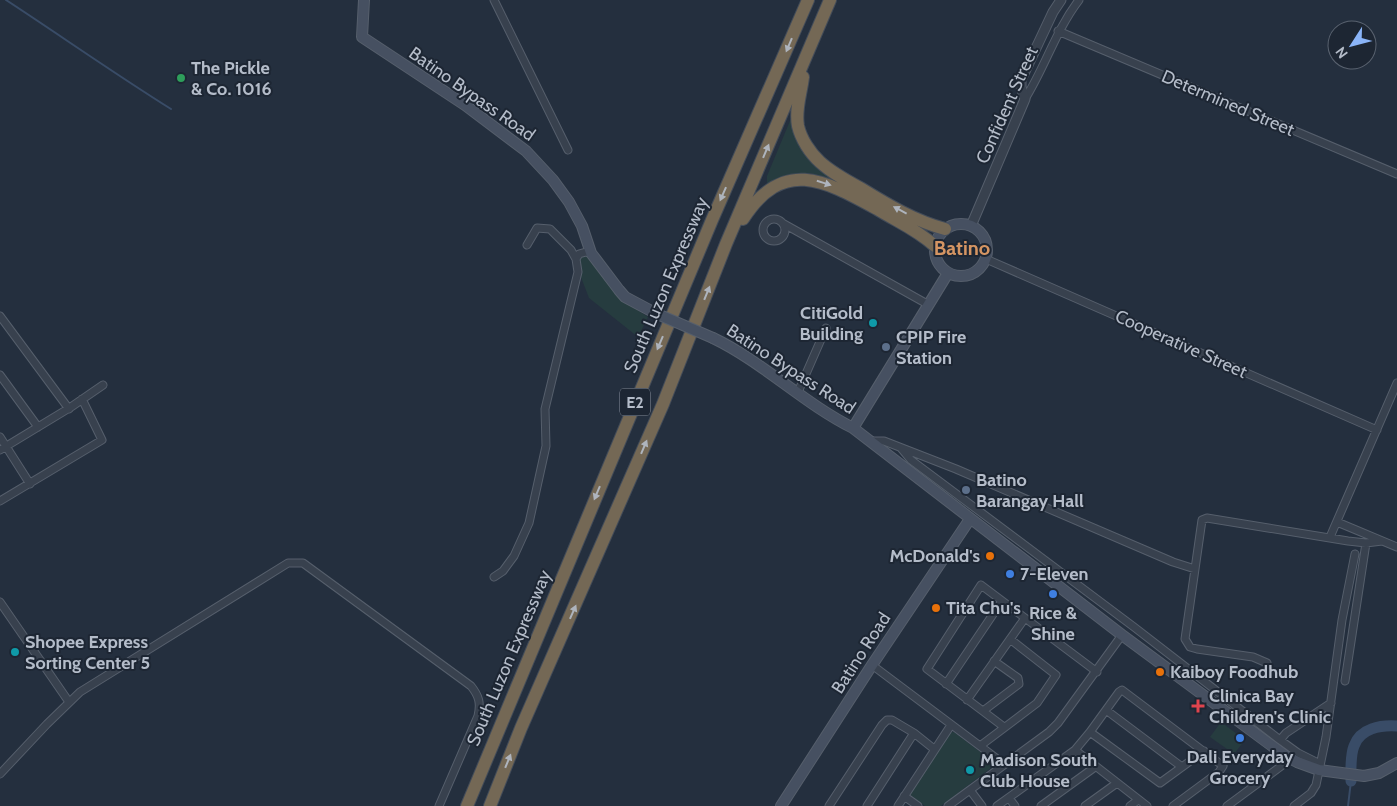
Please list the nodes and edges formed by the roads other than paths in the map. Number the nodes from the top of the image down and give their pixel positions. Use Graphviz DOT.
graph roads {
  1 [pos="364,0"];
  2 [pos="494,0"];
  3 [pos="808,0"];
  4 [pos="830,0"];
  5 [pos="1061,0"];
  6 [pos="1078,0"];
  7 [pos="1058,31"];
  8 [pos="806,55"];
  9 [pos="1025,99"];
  10 [pos="568,150"];
  11 [pos="1397,174"];
  12 [pos="784,224"];
  13 [pos="971,226"];
  14 [pos="945,229"];
  15 [pos="726,244"];
  16 [pos="527,245"];
  17 [pos="934,246"];
  18 [pos="591,253"];
  19 [pos="576,259"];
  20 [pos="986,259"];
  21 [pos="948,273"];
  22 [pos="929,305"];
  23 [pos="0,316"];
  24 [pos="826,328"];
  25 [pos="0,375"];
  26 [pos="1397,383"];
  27 [pos="103,385"];
  28 [pos="798,392"];
  29 [pos="82,399"];
  30 [pos="69,409"];
  31 [pos="38,427"];
  32 [pos="853,428"];
  33 [pos="1377,430"];
  34 [pos="0,436"];
  35 [pos="869,441"];
  36 [pos="7,446"];
  37 [pos="901,448"];
  38 [pos="0,450"];
  39 [pos="30,484"];
  40 [pos="0,501"];
  41 [pos="970,519"];
  42 [pos="1337,522"];
  43 [pos="1330,538"];
  44 [pos="1382,541"];
  45 [pos="1366,543"];
  46 [pos="1397,547"];
  47 [pos="1355,554"];
  48 [pos="1195,568"];
  49 [pos="494,578"];
  50 [pos="1002,601"];
  51 [pos="0,602"];
  52 [pos="1025,618"];
  53 [pos="1122,635"];
  54 [pos="1010,639"];
  55 [pos="994,661"];
  56 [pos="1267,663"];
  57 [pos="872,666"];
  58 [pos="1097,672"];
  59 [pos="1345,681"];
  60 [pos="946,684"];
  61 [pos="967,700"];
  62 [pos="69,702"];
  63 [pos="1331,703"];
  64 [pos="1106,710"];
  65 [pos="983,711"];
  66 [pos="951,725"];
  67 [pos="1004,727"];
  68 [pos="1090,732"];
  69 [pos="914,733"];
  70 [pos="1280,740"];
  71 [pos="980,746"];
  72 [pos="934,749"];
  73 [pos="1075,750"];
  74 [pos="1204,751"];
  75 [pos="1397,763"];
  76 [pos="1004,764"];
  77 [pos="1284,764"];
  78 [pos="1095,767"];
  79 [pos="1182,767"];
  80 [pos="1319,767"];
  81 [pos="0,774"];
  82 [pos="1117,783"];
  83 [pos="970,790"];
  84 [pos="904,796"];
  85 [pos="1009,798"];
  86 [pos="1138,800"];
  87 [pos="439,806"];
  88 [pos="467,806"];
  89 [pos="490,806"];
  90 [pos="781,806"];
  91 [pos="829,806"];
  92 [pos="867,806"];
  93 [pos="898,806"];
  94 [pos="918,806"];
  95 [pos="948,806"];
  96 [pos="982,806"];
  97 [pos="997,806"];
  98 [pos="1015,806"];
  99 [pos="1041,806"];
  100 [pos="1085,806"];
  101 [pos="1130,806"];
  102 [pos="1147,806"];
  103 [pos="1174,806"];
  104 [pos="1227,806"];
  105 [pos="1294,806"];
  1 -- 18 [label="main road, Batino Bypass Road"];
  2 -- 10 [label="street"];
  3 -- 88 [label="highway, South Luzon Expressway / E2, one-way"];
  4 -- 8 [label="highway, E2"];
  5 -- 9 [label="street"];
  6 -- 7 [label="street, Confident Street"];
  7 -- 9 [label="street, Confident Street"];
  7 -- 11 [label="street, Determined Street"];
  14 -- 8 [label="highway, one-way"];
  15 -- 8 [label="highway, E2, one-way"];
  9 -- 13 [label="street, Confident Street"];
  12 -- 22 [label="street"];
  13 -- 14 [label="main road"];
  13 -- 20 [label="main road"];
  14 -- 17 [label="main road"];
  15 -- 17 [label="highway, one-way"];
  89 -- 15 [label="highway, E2, one-way"];
  16 -- 19 [label="street"];
  17 -- 21 [label="main road"];
  18 -- 19 [label="street"];
  18 -- 28 [label="main road, Batino Bypass Road, bridge"];
  19 -- 49 [label="street"];
  20 -- 21 [label="main road"];
  20 -- 33 [label="street, Cooperative Street"];
  21 -- 22 [label="main road"];
  22 -- 32 [label="main road"];
  23 -- 30 [label="street"];
  24 -- 28 [label="street"];
  25 -- 31 [label="street"];
  26 -- 33 [label="street"];
  27 -- 29 [label="street"];
  28 -- 32 [label="main road, Batino Bypass Road"];
  29 -- 30 [label="street"];
  29 -- 39 [label="street"];
  30 -- 31 [label="street"];
  31 -- 36 [label="street"];
  32 -- 35 [label="main road, Batino Bypass Road"];
  33 -- 42 [label="street"];
  34 -- 36 [label="street"];
  35 -- 37 [label="street"];
  35 -- 41 [label="main road, Batino Bypass Road"];
  36 -- 38 [label="street"];
  36 -- 39 [label="street"];
  37 -- 48 [label="street"];
  37 -- 70 [label="street"];
  39 -- 40 [label="street"];
  41 -- 53 [label="main road, Batino Bypass Road"];
  41 -- 57 [label="main road, Batino Road"];
  42 -- 43 [label="street"];
  42 -- 44 [label="street"];
  43 -- 45 [label="street"];
  43 -- 48 [label="street"];
  44 -- 45 [label="street"];
  44 -- 46 [label="street"];
  45 -- 59 [label="street"];
  47 -- 63 [label="street"];
  48 -- 56 [label="street"];
  50 -- 52 [label="street"];
  50 -- 60 [label="street"];
  50 -- 60 [label="street"];
  51 -- 62 [label="street"];
  52 -- 54 [label="street"];
  52 -- 58 [label="street"];
  53 -- 58 [label="street"];
  53 -- 80 [label="main road, Batino Bypass Road"];
  54 -- 55 [label="street"];
  54 -- 67 [label="street"];
  55 -- 61 [label="street"];
  55 -- 65 [label="street"];
  57 -- 66 [label="street"];
  57 -- 90 [label="main road, Batino Road"];
  58 -- 76 [label="street"];
  60 -- 61 [label="street"];
  61 -- 65 [label="street"];
  62 -- 81 [label="street"];
  62 -- 87 [label="street"];
  63 -- 70 [label="street"];
  63 -- 80 [label="street"];
  64 -- 68 [label="street"];
  64 -- 74 [label="street"];
  64 -- 79 [label="street"];
  65 -- 67 [label="street"];
  66 -- 71 [label="street"];
  66 -- 72 [label="street"];
  67 -- 71 [label="street"];
  68 -- 73 [label="street"];
  68 -- 79 [label="street"];
  69 -- 72 [label="street"];
  69 -- 91 [label="street"];
  69 -- 92 [label="street"];
  70 -- 80 [label="street"];
  71 -- 76 [label="street"];
  72 -- 84 [label="street"];
  73 -- 78 [label="street"];
  73 -- 85 [label="street"];
  74 -- 79 [label="street"];
  74 -- 103 [label="street"];
  75 -- 80 [label="main road, Batino Bypass Road"];
  76 -- 83 [label="street"];
  77 -- 104 [label="street"];
  78 -- 82 [label="street"];
  78 -- 99 [label="street"];
  80 -- 105 [label="street"];
  82 -- 86 [label="street"];
  82 -- 100 [label="street"];
  83 -- 95 [label="street"];
  83 -- 96 [label="street"];
  84 -- 93 [label="street"];
  84 -- 94 [label="street"];
  85 -- 97 [label="street"];
  85 -- 98 [label="street"];
  86 -- 101 [label="street"];
  86 -- 102 [label="street"];
}
